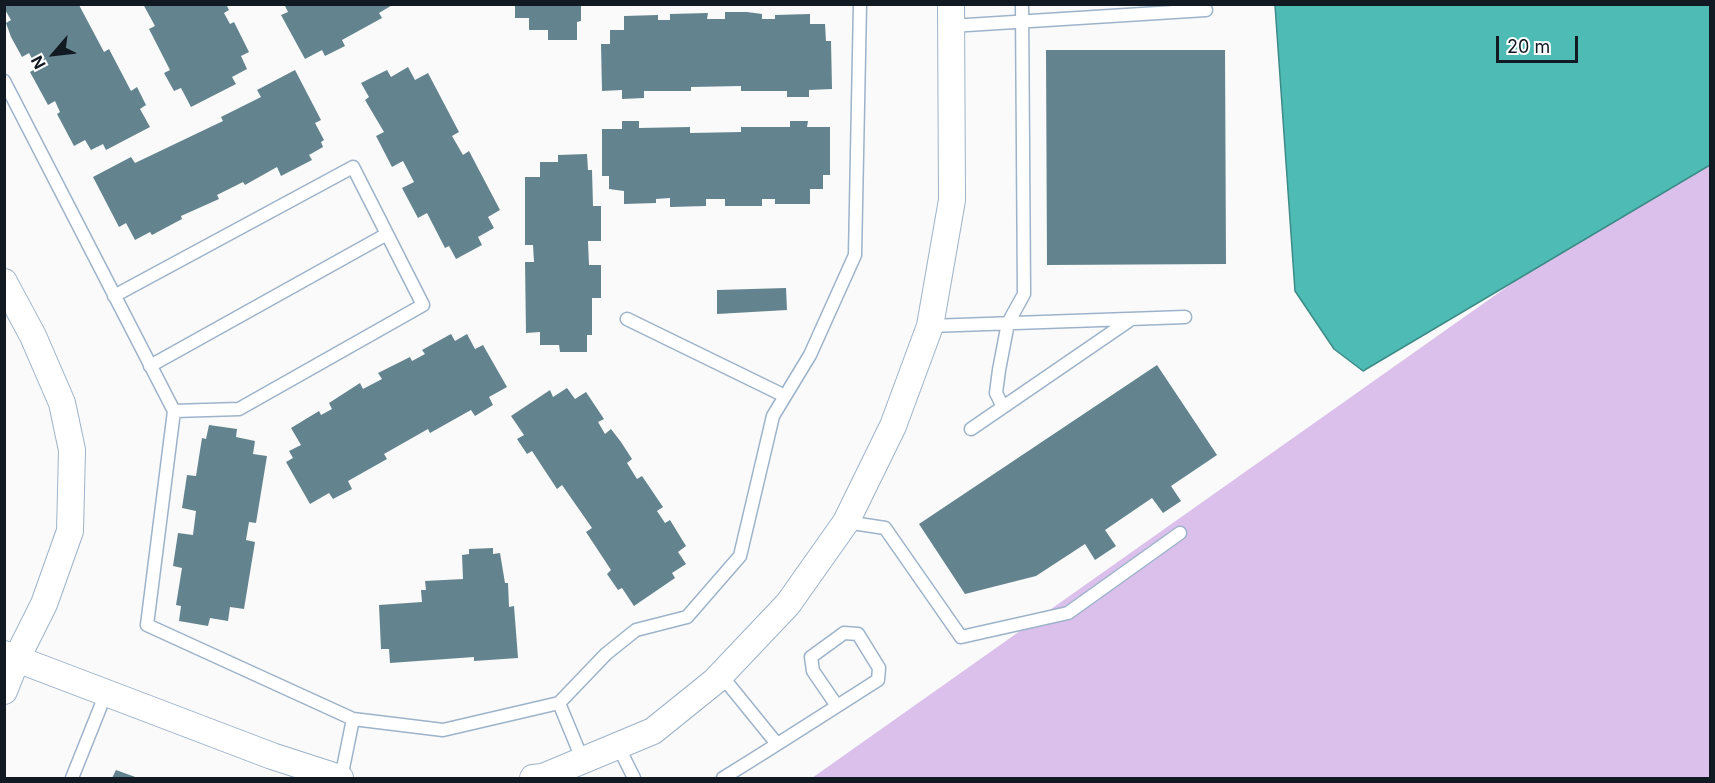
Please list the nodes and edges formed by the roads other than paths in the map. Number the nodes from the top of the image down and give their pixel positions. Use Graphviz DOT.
graph roads {
  1 [pos="860,4"];
  2 [pos="1022,4"];
  3 [pos="1206,10"];
  4 [pos="951,15"];
  5 [pos="1022,21"];
  6 [pos="4,81"];
  7 [pos="387,234"];
  8 [pos="7,292"];
  9 [pos="114,296"];
  10 [pos="1185,317"];
  11 [pos="627,319"];
  12 [pos="1131,320"];
  13 [pos="1008,323"];
  14 [pos="930,326"];
  15 [pos="150,366"];
  16 [pos="785,396"];
  17 [pos="1003,407"];
  18 [pos="174,411"];
  19 [pos="971,429"];
  20 [pos="846,522"];
  21 [pos="1180,532"];
  22 [pos="11,656"];
  23 [pos="721,675"];
  24 [pos="4,691"];
  25 [pos="106,693"];
  26 [pos="559,703"];
  27 [pos="837,706"];
  28 [pos="353,719"];
  29 [pos="777,744"];
  30 [pos="618,746"];
  31 [pos="583,761"];
  32 [pos="72,778"];
  33 [pos="341,778"];
  34 [pos="533,778"];
  35 [pos="634,778"];
  36 [pos="723,778"];
  1 -- 16 [label="lane"];
  2 -- 5 [label="lane"];
  3 -- 5 [label="lane"];
  4 -- 5 [label="lane"];
  4 -- 14 [label="street"];
  5 -- 13 [label="lane"];
  6 -- 9 [label="lane"];
  7 -- 9 [label="lane"];
  7 -- 15 [label="lane"];
  7 -- 18 [label="lane"];
  8 -- 22 [label="street"];
  9 -- 15 [label="lane"];
  10 -- 12 [label="lane"];
  11 -- 16 [label="lane"];
  12 -- 13 [label="lane"];
  12 -- 17 [label="lane"];
  13 -- 14 [label="lane"];
  13 -- 17 [label="lane"];
  14 -- 20 [label="street"];
  15 -- 18 [label="lane"];
  16 -- 26 [label="lane"];
  17 -- 19 [label="lane"];
  18 -- 28 [label="lane"];
  20 -- 21 [label="lane"];
  20 -- 23 [label="street"];
  22 -- 24 [label="street"];
  22 -- 25 [label="street"];
  23 -- 29 [label="lane"];
  23 -- 30 [label="street"];
  25 -- 32 [label="lane"];
  25 -- 33 [label="street"];
  26 -- 28 [label="lane"];
  26 -- 31 [label="lane"];
  27 -- 27 [label="lane"];
  27 -- 29 [label="lane"];
  28 -- 33 [label="lane"];
  29 -- 36 [label="lane"];
  30 -- 31 [label="street"];
  30 -- 35 [label="lane"];
  31 -- 34 [label="street"];
}
